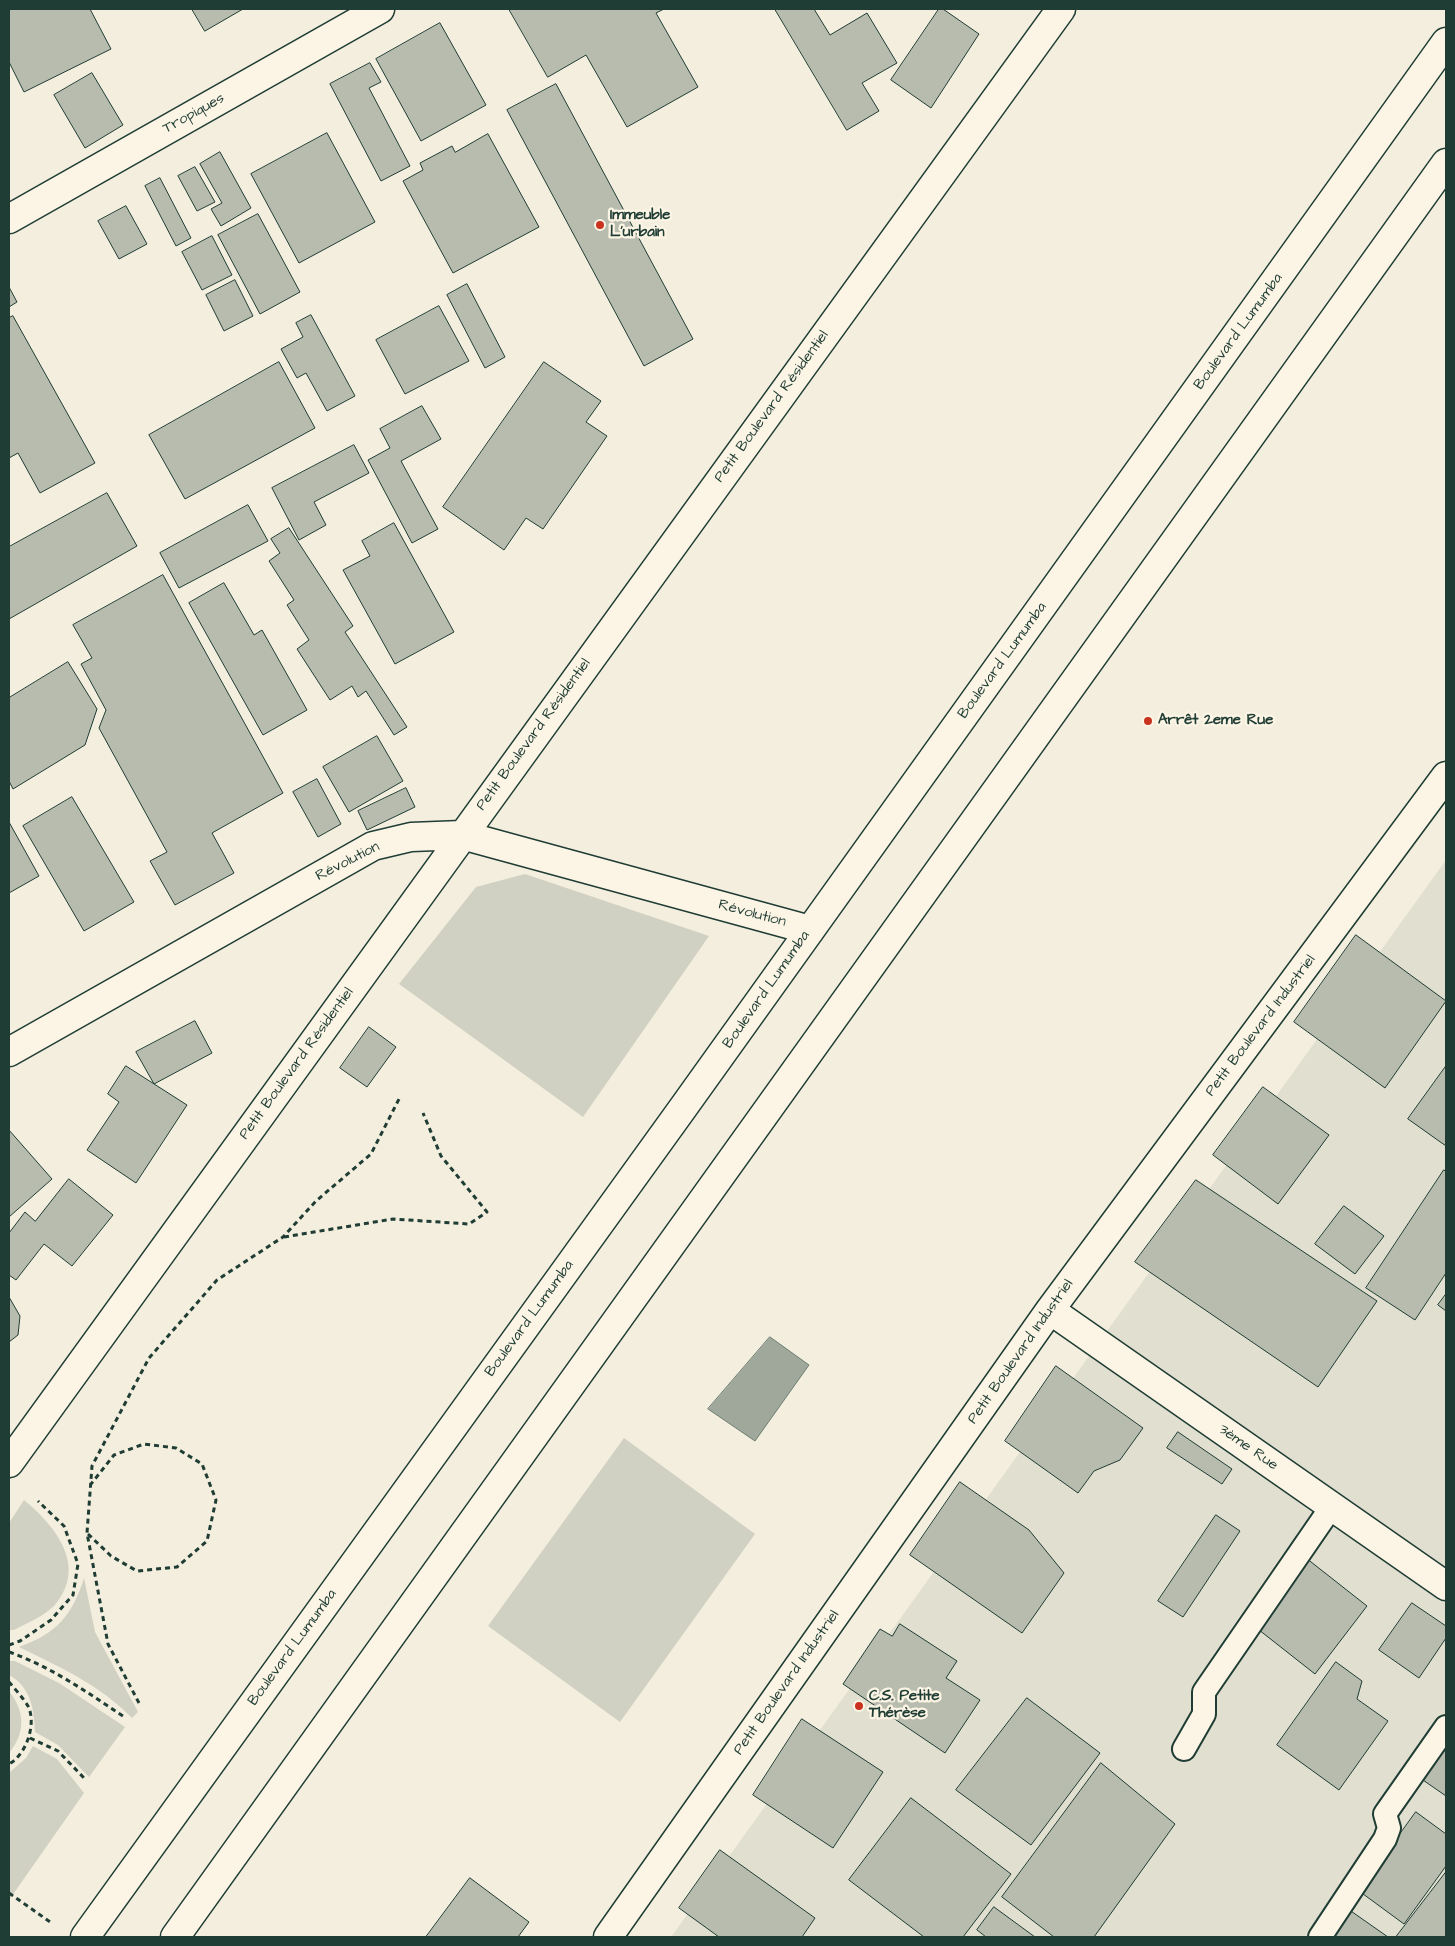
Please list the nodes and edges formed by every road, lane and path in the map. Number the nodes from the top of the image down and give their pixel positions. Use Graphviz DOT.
graph roads {
  1 [pos="380,9"];
  2 [pos="1060,9"];
  3 [pos="1446,42"];
  4 [pos="1446,164"];
  5 [pos="9,219"];
  6 [pos="1446,776"];
  7 [pos="462,835"];
  8 [pos="810,930"];
  9 [pos="9,1052"];
  10 [pos="399,1099"];
  11 [pos="423,1113"];
  12 [pos="283,1237"];
  13 [pos="1050,1310"];
  14 [pos="9,1463"];
  15 [pos="91,1484"];
  16 [pos="38,1501"];
  17 [pos="1332,1506"];
  18 [pos="87,1534"];
  19 [pos="1446,1586"];
  20 [pos="9,1645"];
  21 [pos="9,1652"];
  22 [pos="9,1682"];
  23 [pos="139,1703"];
  24 [pos="126,1718"];
  25 [pos="1446,1727"];
  26 [pos="30,1738"];
  27 [pos="1184,1749"];
  28 [pos="9,1764"];
  29 [pos="85,1780"];
  30 [pos="9,1893"];
  31 [pos="56,1926"];
  32 [pos="85,1937"];
  33 [pos="175,1937"];
  34 [pos="608,1937"];
  35 [pos="1320,1937"];
  1 -- 5 [label="main road, Tropiques"];
  2 -- 7 [label="main road, Petit Boulevard Résidentiel"];
  3 -- 8 [label="main road, Boulevard Lumumba"];
  4 -- 33 [label="main road"];
  6 -- 13 [label="main road, Petit Boulevard Industriel"];
  7 -- 8 [label="main road, Révolution"];
  7 -- 9 [label="main road, Révolution"];
  7 -- 14 [label="main road, Petit Boulevard Résidentiel"];
  8 -- 32 [label="main road, Boulevard Lumumba"];
  10 -- 12 [label="path"];
  11 -- 12 [label="path"];
  12 -- 15 [label="path"];
  13 -- 17 [label="main road, 3ème Rue"];
  13 -- 34 [label="main road, Petit Boulevard Industriel"];
  15 -- 18 [label="path"];
  15 -- 18 [label="path"];
  16 -- 20 [label="path"];
  17 -- 19 [label="main road, 3ème Rue"];
  17 -- 27 [label="lane"];
  18 -- 23 [label="path"];
  21 -- 24 [label="path"];
  22 -- 26 [label="path"];
  25 -- 35 [label="lane"];
  26 -- 28 [label="path"];
  26 -- 29 [label="path"];
  30 -- 31 [label="path"];
}
